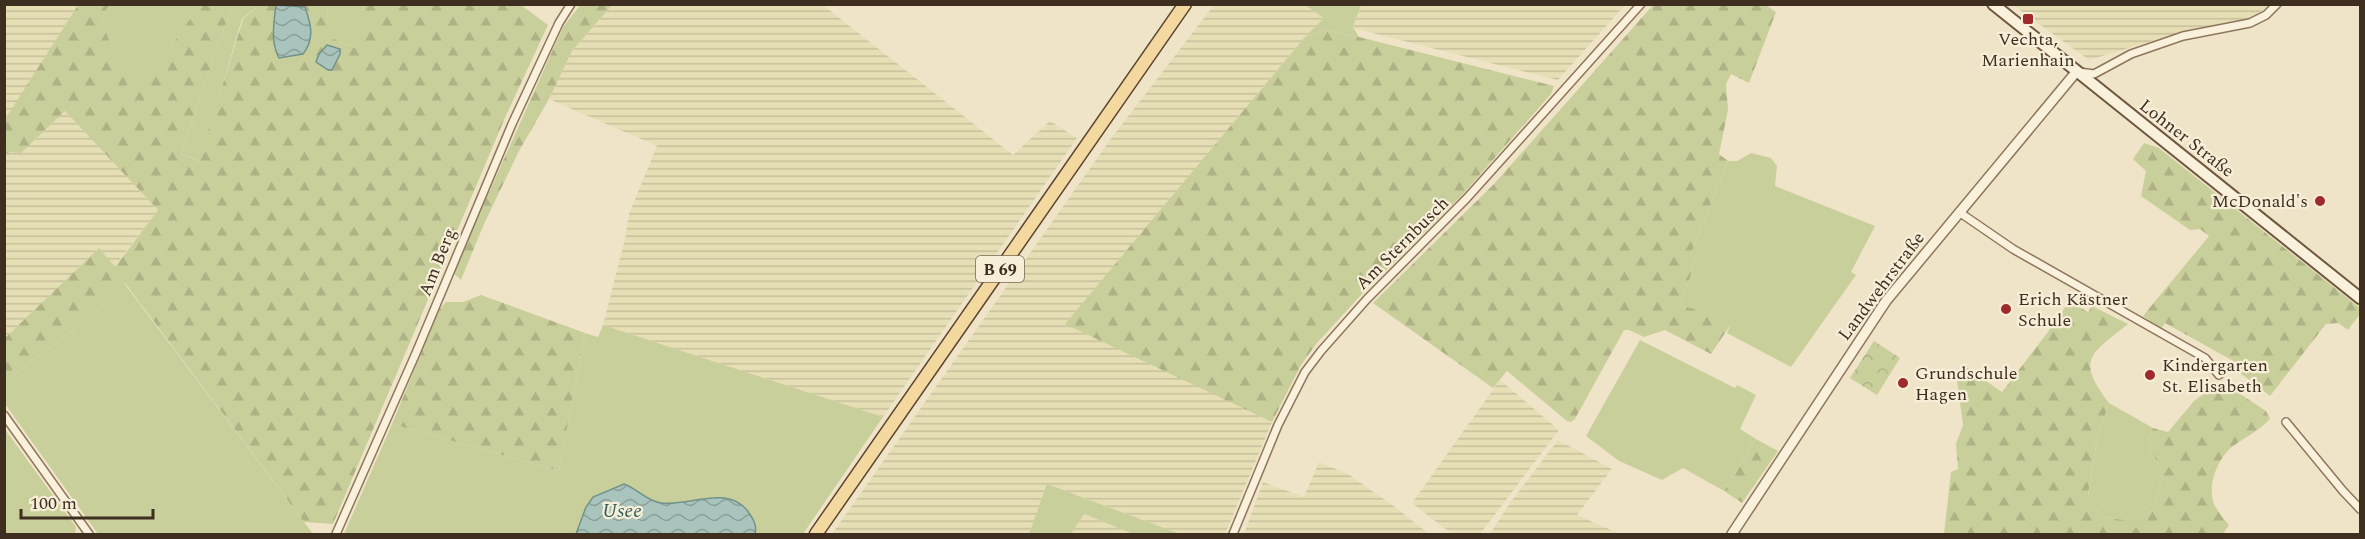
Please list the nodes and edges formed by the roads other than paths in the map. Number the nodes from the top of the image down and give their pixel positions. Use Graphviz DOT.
graph roads {
  1 [pos="571,4"];
  2 [pos="1185,4"];
  3 [pos="1641,4"];
  4 [pos="1993,4"];
  5 [pos="2277,4"];
  6 [pos="2077,71"];
  7 [pos="1959,212"];
  8 [pos="2361,298"];
  9 [pos="2219,375"];
  10 [pos="4,415"];
  11 [pos="2286,422"];
  12 [pos="2361,509"];
  13 [pos="89,534"];
  14 [pos="336,534"];
  15 [pos="816,534"];
  16 [pos="1233,534"];
  17 [pos="1732,534"];
  1 -- 14 [label="street, Am Berg"];
  2 -- 15 [label="main road, B 69"];
  3 -- 16 [label="street, Am Sternbusch"];
  4 -- 6 [label="main road, Lohner Straße"];
  5 -- 6 [label="street"];
  6 -- 7 [label="street, Landwehrstraße"];
  6 -- 8 [label="main road, Lohner Straße"];
  7 -- 9 [label="street"];
  7 -- 17 [label="street, Landwehrstraße"];
  10 -- 13 [label="street"];
  11 -- 12 [label="street"];
}
